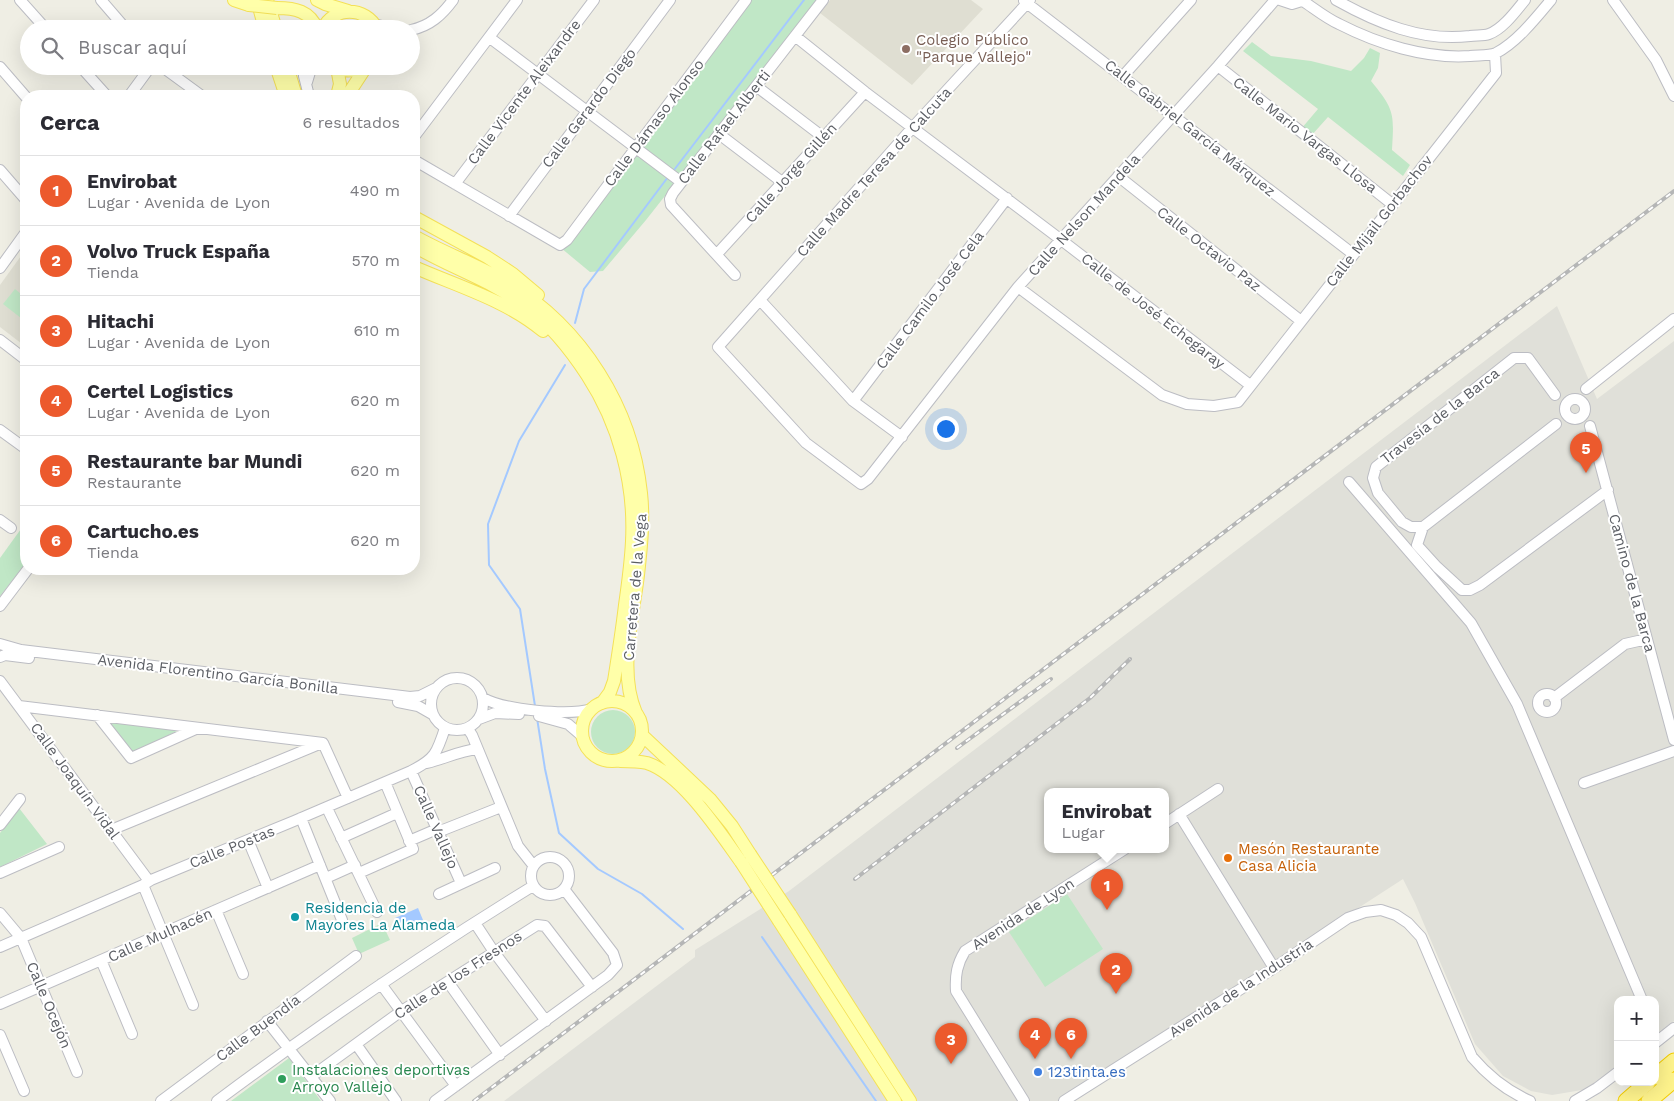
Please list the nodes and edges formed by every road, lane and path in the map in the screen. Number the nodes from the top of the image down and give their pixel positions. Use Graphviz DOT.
graph roads {
  1 [pos="20,0"];
  2 [pos="100,0"];
  3 [pos="234,0"];
  4 [pos="267,0"];
  5 [pos="317,0"];
  6 [pos="453,0"];
  7 [pos="518,0"];
  8 [pos="594,0"];
  9 [pos="670,0"];
  10 [pos="746,0"];
  11 [pos="823,0"];
  12 [pos="1191,0"];
  13 [pos="1275,0"];
  14 [pos="1280,0"];
  15 [pos="1336,0"];
  16 [pos="1525,0"];
  17 [pos="1551,0"];
  18 [pos="1613,0"];
  19 [pos="1027,1"];
  20 [pos="1304,1"];
  21 [pos="253,3"];
  22 [pos="348,11"];
  23 [pos="38,20"];
  24 [pos="118,20"];
  25 [pos="261,20"];
  26 [pos="273,20"];
  27 [pos="312,20"];
  28 [pos="328,20"];
  29 [pos="368,20"];
  30 [pos="420,27"];
  31 [pos="795,36"];
  32 [pos="490,38"];
  33 [pos="1495,54"];
  34 [pos="1218,66"];
  35 [pos="0,67"];
  36 [pos="537,74"];
  37 [pos="88,75"];
  38 [pos="144,75"];
  39 [pos="173,75"];
  40 [pos="279,75"];
  41 [pos="290,75"];
  42 [pos="304,75"];
  43 [pos="310,75"];
  44 [pos="337,75"];
  45 [pos="361,75"];
  46 [pos="1123,76"];
  47 [pos="306,83"];
  48 [pos="756,86"];
  49 [pos="20,90"];
  50 [pos="102,90"];
  51 [pos="133,90"];
  52 [pos="194,90"];
  53 [pos="284,90"];
  54 [pos="294,90"];
  55 [pos="308,90"];
  56 [pos="338,90"];
  57 [pos="352,90"];
  58 [pos="865,92"];
  59 [pos="1674,96"];
  60 [pos="587,111"];
  61 [pos="1174,116"];
  62 [pos="913,128"];
  63 [pos="420,129"];
  64 [pos="719,134"];
  65 [pos="823,138"];
  66 [pos="635,147"];
  67 [pos="420,164"];
  68 [pos="0,170"];
  69 [pos="1118,176"];
  70 [pos="681,182"];
  71 [pos="782,182"];
  72 [pos="455,184"];
  73 [pos="20,193"];
  74 [pos="1007,198"];
  75 [pos="1392,204"];
  76 [pos="509,216"];
  77 [pos="420,220"];
  78 [pos="420,239"];
  79 [pos="1060,239"];
  80 [pos="20,240"];
  81 [pos="420,249"];
  82 [pos="717,254"];
  83 [pos="1353,254"];
  84 [pos="0,268"];
  85 [pos="420,270"];
  86 [pos="735,275"];
  87 [pos="1018,287"];
  88 [pos="760,300"];
  89 [pos="1674,319"];
  90 [pos="1301,321"];
  91 [pos="0,340"];
  92 [pos="20,355"];
  93 [pos="580,364"];
  94 [pos="600,374"];
  95 [pos="1250,385"];
  96 [pos="853,401"];
  97 [pos="1574,409"];
  98 [pos="0,430"];
  99 [pos="902,437"];
  100 [pos="20,445"];
  101 [pos="1350,482"];
  102 [pos="1608,490"];
  103 [pos="0,520"];
  104 [pos="1423,527"];
  105 [pos="11,528"];
  106 [pos="23,575"];
  107 [pos="0,606"];
  108 [pos="1647,639"];
  109 [pos="0,644"];
  110 [pos="0,657"];
  111 [pos="0,680"];
  112 [pos="436,688"];
  113 [pos="483,698"];
  114 [pos="1554,698"];
  115 [pos="19,706"];
  116 [pos="597,706"];
  117 [pos="636,713"];
  118 [pos="97,714"];
  119 [pos="432,714"];
  120 [pos="479,719"];
  121 [pos="199,727"];
  122 [pos="445,728"];
  123 [pos="468,728"];
  124 [pos="642,735"];
  125 [pos="582,736"];
  126 [pos="1674,740"];
  127 [pos="323,743"];
  128 [pos="477,749"];
  129 [pos="1674,751"];
  130 [pos="615,761"];
  131 [pos="426,763"];
  132 [pos="411,771"];
  133 [pos="385,782"];
  134 [pos="1584,783"];
  135 [pos="1218,790"];
  136 [pos="348,798"];
  137 [pos="20,799"];
  138 [pos="501,807"];
  139 [pos="326,808"];
  140 [pos="397,813"];
  141 [pos="1179,814"];
  142 [pos="301,818"];
  143 [pos="1169,821"];
  144 [pos="0,825"];
  145 [pos="437,828"];
  146 [pos="111,830"];
  147 [pos="341,838"];
  148 [pos="248,840"];
  149 [pos="410,841"];
  150 [pos="59,847"];
  151 [pos="1119,853"];
  152 [pos="745,858"];
  153 [pos="320,865"];
  154 [pos="534,865"];
  155 [pos="495,868"];
  156 [pos="357,869"];
  157 [pos="0,874"];
  158 [pos="326,878"];
  159 [pos="146,883"];
  160 [pos="461,883"];
  161 [pos="533,886"];
  162 [pos="268,888"];
  163 [pos="564,889"];
  164 [pos="439,894"];
  165 [pos="216,910"];
  166 [pos="377,912"];
  167 [pos="0,913"];
  168 [pos="342,920"];
  169 [pos="476,923"];
  170 [pos="164,933"];
  171 [pos="20,938"];
  172 [pos="0,947"];
  173 [pos="494,952"];
  174 [pos="356,956"];
  175 [pos="101,960"];
  176 [pos="1274,968"];
  177 [pos="242,974"];
  178 [pos="448,982"];
  179 [pos="380,984"];
  180 [pos="41,987"];
  181 [pos="592,987"];
  182 [pos="1640,996"];
  183 [pos="0,1004"];
  184 [pos="193,1005"];
  185 [pos="400,1012"];
  186 [pos="267,1020"];
  187 [pos="546,1021"];
  188 [pos="1674,1028"];
  189 [pos="132,1034"];
  190 [pos="0,1035"];
  191 [pos="1659,1036"];
  192 [pos="356,1044"];
  193 [pos="288,1048"];
  194 [pos="500,1055"];
  195 [pos="1674,1061"];
  196 [pos="77,1072"];
  197 [pos="1659,1074"];
  198 [pos="1614,1075"];
  199 [pos="312,1076"];
  200 [pos="1674,1080"];
  201 [pos="1614,1082"];
  202 [pos="456,1086"];
  203 [pos="1502,1086"];
  204 [pos="1643,1086"];
  205 [pos="24,1091"];
  206 [pos="161,1101"];
  207 [pos="217,1101"];
  208 [pos="330,1101"];
  209 [pos="396,1101"];
  210 [pos="435,1101"];
  211 [pos="895,1101"];
  212 [pos="910,1101"];
  213 [pos="1024,1101"];
  214 [pos="1064,1101"];
  215 [pos="1510,1101"];
  216 [pos="1530,1101"];
  217 [pos="1575,1101"];
  218 [pos="1589,1101"];
  219 [pos="1626,1101"];
  220 [pos="1649,1101"];
  1 -- 23 [label="street"];
  2 -- 24 [label="street"];
  3 -- 21 [label="main road"];
  4 -- 26 [label="main road"];
  5 -- 22 [label="main road"];
  6 -- 30 [label="street"];
  7 -- 32 [label="street"];
  8 -- 36 [label="street, Calle Vicente Aleixandre"];
  9 -- 60 [label="street, Calle Gerardo Diego"];
  10 -- 66 [label="street, Calle Dámaso Alonso"];
  11 -- 31 [label="street, Calle Rafael Alberti"];
  12 -- 46 [label="street"];
  13 -- 34 [label="street, Calle Nelson Mandela"];
  14 -- 20 [label="street"];
  15 -- 16 [label="street"];
  17 -- 33 [label="street"];
  18 -- 59 [label="street"];
  19 -- 46 [label="street, Calle Gabriel García Márquez"];
  19 -- 62 [label="street, Calle Madre Teresa de Calcuta"];
  20 -- 33 [label="street"];
  21 -- 25 [label="main road"];
  21 -- 27 [label="main road, bridge"];
  22 -- 28 [label="main road"];
  22 -- 29 [label="main road"];
  31 -- 48 [label="street, Calle Rafael Alberti"];
  31 -- 58 [label="street, Calle de José Echegaray"];
  32 -- 36 [label="street"];
  32 -- 63 [label="street"];
  33 -- 75 [label="street, Calle Mijail Gorbachov"];
  34 -- 61 [label="street, Calle Nelson Mandela"];
  34 -- 75 [label="street, Calle Mario Vargas Llosa"];
  35 -- 49 [label="street"];
  36 -- 60 [label="street"];
  36 -- 72 [label="street, Calle Vicente Aleixandre"];
  37 -- 50 [label="street"];
  38 -- 51 [label="street"];
  39 -- 52 [label="street"];
  40 -- 53 [label="main road"];
  41 -- 54 [label="main road"];
  42 -- 47 [label="street"];
  43 -- 47 [label="street"];
  44 -- 56 [label="main road"];
  45 -- 57 [label="main road"];
  46 -- 61 [label="street, Calle Gabriel García Márquez"];
  47 -- 55 [label="street"];
  48 -- 64 [label="street, Calle Rafael Alberti"];
  48 -- 65 [label="street"];
  58 -- 62 [label="street, Calle de José Echegaray"];
  58 -- 65 [label="street, Calle Jorge Gillén"];
  60 -- 66 [label="street"];
  60 -- 76 [label="street, Calle Gerardo Diego"];
  61 -- 69 [label="street, Calle Nelson Mandela"];
  61 -- 83 [label="street, Calle Gabriel García Márquez"];
  62 -- 74 [label="street, Calle de José Echegaray"];
  62 -- 88 [label="street, Calle Madre Teresa de Calcuta"];
  64 -- 70 [label="street, Calle Rafael Alberti"];
  64 -- 71 [label="street"];
  65 -- 71 [label="street, Calle Jorge Gillén"];
  66 -- 70 [label="street"];
  66 -- 76 [label="street, Calle Dámaso Alonso"];
  67 -- 72 [label="street"];
  68 -- 73 [label="street"];
  69 -- 79 [label="street, Calle Nelson Mandela"];
  69 -- 90 [label="street, Calle Octavio Paz"];
  70 -- 82 [label="street, Calle Rafael Alberti"];
  71 -- 82 [label="street, Calle Jorge Gillén"];
  72 -- 76 [label="street"];
  74 -- 79 [label="street, Calle de José Echegaray"];
  74 -- 96 [label="street, Calle Camilo José Cela"];
  75 -- 83 [label="street, Calle Mijail Gorbachov"];
  77 -- 94 [label="main road"];
  78 -- 94 [label="main road, Carretera de la Vega"];
  79 -- 87 [label="street, Calle Nelson Mandela"];
  79 -- 95 [label="street, Calle de José Echegaray"];
  80 -- 84 [label="street"];
  81 -- 93 [label="main road, Carretera de la Vega"];
  82 -- 86 [label="street, Calle Rafael Alberti"];
  83 -- 90 [label="street, Calle Mijail Gorbachov"];
  85 -- 93 [label="main road"];
  87 -- 95 [label="street, Calle Mijail Gorbachov"];
  87 -- 99 [label="street, Calle Nelson Mandela"];
  88 -- 96 [label="street"];
  88 -- 99 [label="street, Calle Madre Teresa de Calcuta"];
  89 -- 97 [label="street"];
  90 -- 95 [label="street, Calle Mijail Gorbachov"];
  91 -- 92 [label="street"];
  93 -- 116 [label="main road, Carretera de la Vega"];
  94 -- 117 [label="main road, Carretera de la Vega"];
  96 -- 99 [label="street"];
  97 -- 102 [label="street, Camino de la Barca"];
  97 -- 104 [label="street"];
  97 -- 104 [label="street, Travesía de la Barca"];
  98 -- 100 [label="street"];
  101 -- 182 [label="street"];
  102 -- 104 [label="street"];
  102 -- 108 [label="street, Camino de la Barca"];
  103 -- 105 [label="street"];
  106 -- 107 [label="street"];
  108 -- 114 [label="street"];
  108 -- 126 [label="street, Camino de la Barca"];
  109 -- 112 [label="street, Avenida Florentino García Bonilla"];
  110 -- 119 [label="street, Avenida Florentino García Bonilla"];
  111 -- 115 [label="street, Calle Joaquín Vidal"];
  112 -- 113 [label="street"];
  112 -- 119 [label="street"];
  113 -- 116 [label="street"];
  113 -- 120 [label="street"];
  115 -- 118 [label="street"];
  115 -- 146 [label="street, Calle Joaquín Vidal"];
  116 -- 117 [label="main road"];
  116 -- 125 [label="main road"];
  117 -- 124 [label="main road"];
  118 -- 121 [label="street"];
  118 -- 121 [label="street"];
  119 -- 122 [label="street"];
  120 -- 123 [label="street"];
  120 -- 125 [label="street"];
  121 -- 127 [label="street"];
  122 -- 123 [label="street"];
  122 -- 131 [label="street, Calle Postas"];
  123 -- 128 [label="street"];
  124 -- 130 [label="main road"];
  124 -- 152 [label="main road"];
  125 -- 130 [label="main road"];
  127 -- 136 [label="street"];
  127 -- 146 [label="street"];
  128 -- 131 [label="street"];
  128 -- 138 [label="street"];
  129 -- 134 [label="street"];
  130 -- 152 [label="main road"];
  131 -- 132 [label="street, Calle Postas"];
  132 -- 133 [label="street, Calle Postas"];
  132 -- 145 [label="street, Calle Vallejo"];
  133 -- 136 [label="street, Calle Postas"];
  133 -- 140 [label="street"];
  135 -- 141 [label="street"];
  136 -- 139 [label="street, Calle Postas"];
  137 -- 144 [label="street"];
  138 -- 145 [label="street"];
  138 -- 154 [label="street"];
  139 -- 142 [label="street, Calle Postas"];
  139 -- 147 [label="street"];
  140 -- 147 [label="street"];
  140 -- 149 [label="street"];
  141 -- 143 [label="street"];
  141 -- 176 [label="street"];
  142 -- 148 [label="street, Calle Postas"];
  142 -- 153 [label="street"];
  145 -- 149 [label="street"];
  145 -- 160 [label="street, Calle Vallejo"];
  146 -- 159 [label="street, Calle Joaquín Vidal"];
  147 -- 156 [label="street"];
  148 -- 159 [label="street, Calle Postas"];
  148 -- 162 [label="street"];
  149 -- 156 [label="street"];
  150 -- 157 [label="street"];
  151 -- 213 [label="street, Avenida de Lyon"];
  152 -- 211 [label="main road, bridge"];
  152 -- 212 [label="main road, bridge"];
  153 -- 158 [label="street"];
  153 -- 162 [label="street, Calle Mulhacén"];
  154 -- 161 [label="street"];
  154 -- 163 [label="street"];
  155 -- 160 [label="street"];
  156 -- 158 [label="street"];
  156 -- 166 [label="street"];
  158 -- 168 [label="street"];
  159 -- 170 [label="street, Calle Joaquín Vidal"];
  159 -- 171 [label="street, Calle Postas"];
  160 -- 164 [label="street"];
  161 -- 163 [label="street"];
  161 -- 169 [label="street"];
  162 -- 165 [label="street, Calle Mulhacén"];
  163 -- 181 [label="street"];
  165 -- 170 [label="street, Calle Mulhacén"];
  165 -- 177 [label="street"];
  167 -- 171 [label="street, Calle Ocejón"];
  169 -- 173 [label="street"];
  169 -- 179 [label="street"];
  170 -- 175 [label="street, Calle Mulhacén"];
  170 -- 184 [label="street, Calle Joaquín Vidal"];
  171 -- 172 [label="street, Calle Postas"];
  171 -- 180 [label="street, Calle Ocejón"];
  173 -- 178 [label="street, Calle de los Fresnos"];
  173 -- 181 [label="street, Calle de los Fresnos"];
  173 -- 187 [label="street"];
  174 -- 186 [label="street, Calle Buendía"];
  175 -- 180 [label="street, Calle Mulhacén"];
  175 -- 189 [label="street"];
  176 -- 203 [label="street, Avenida de la Industria"];
  176 -- 214 [label="street, Avenida de la Industria"];
  178 -- 185 [label="street, Calle de los Fresnos"];
  178 -- 194 [label="street"];
  179 -- 185 [label="street"];
  179 -- 193 [label="street"];
  180 -- 183 [label="street, Calle Mulhacén"];
  180 -- 196 [label="street, Calle Ocejón"];
  181 -- 187 [label="street"];
  185 -- 192 [label="street, Calle de los Fresnos"];
  185 -- 202 [label="street"];
  186 -- 193 [label="street"];
  186 -- 206 [label="street, Calle Buendía"];
  187 -- 194 [label="street"];
  188 -- 191 [label="street"];
  190 -- 205 [label="street"];
  192 -- 199 [label="street, Calle de los Fresnos"];
  192 -- 209 [label="street"];
  193 -- 199 [label="street"];
  193 -- 207 [label="street"];
  194 -- 202 [label="street"];
  195 -- 197 [label="highway"];
  198 -- 217 [label="street"];
  199 -- 208 [label="street"];
  200 -- 220 [label="highway"];
  201 -- 218 [label="street"];
  202 -- 210 [label="street"];
  203 -- 215 [label="street"];
  203 -- 216 [label="street"];
  204 -- 219 [label="highway"];
}
